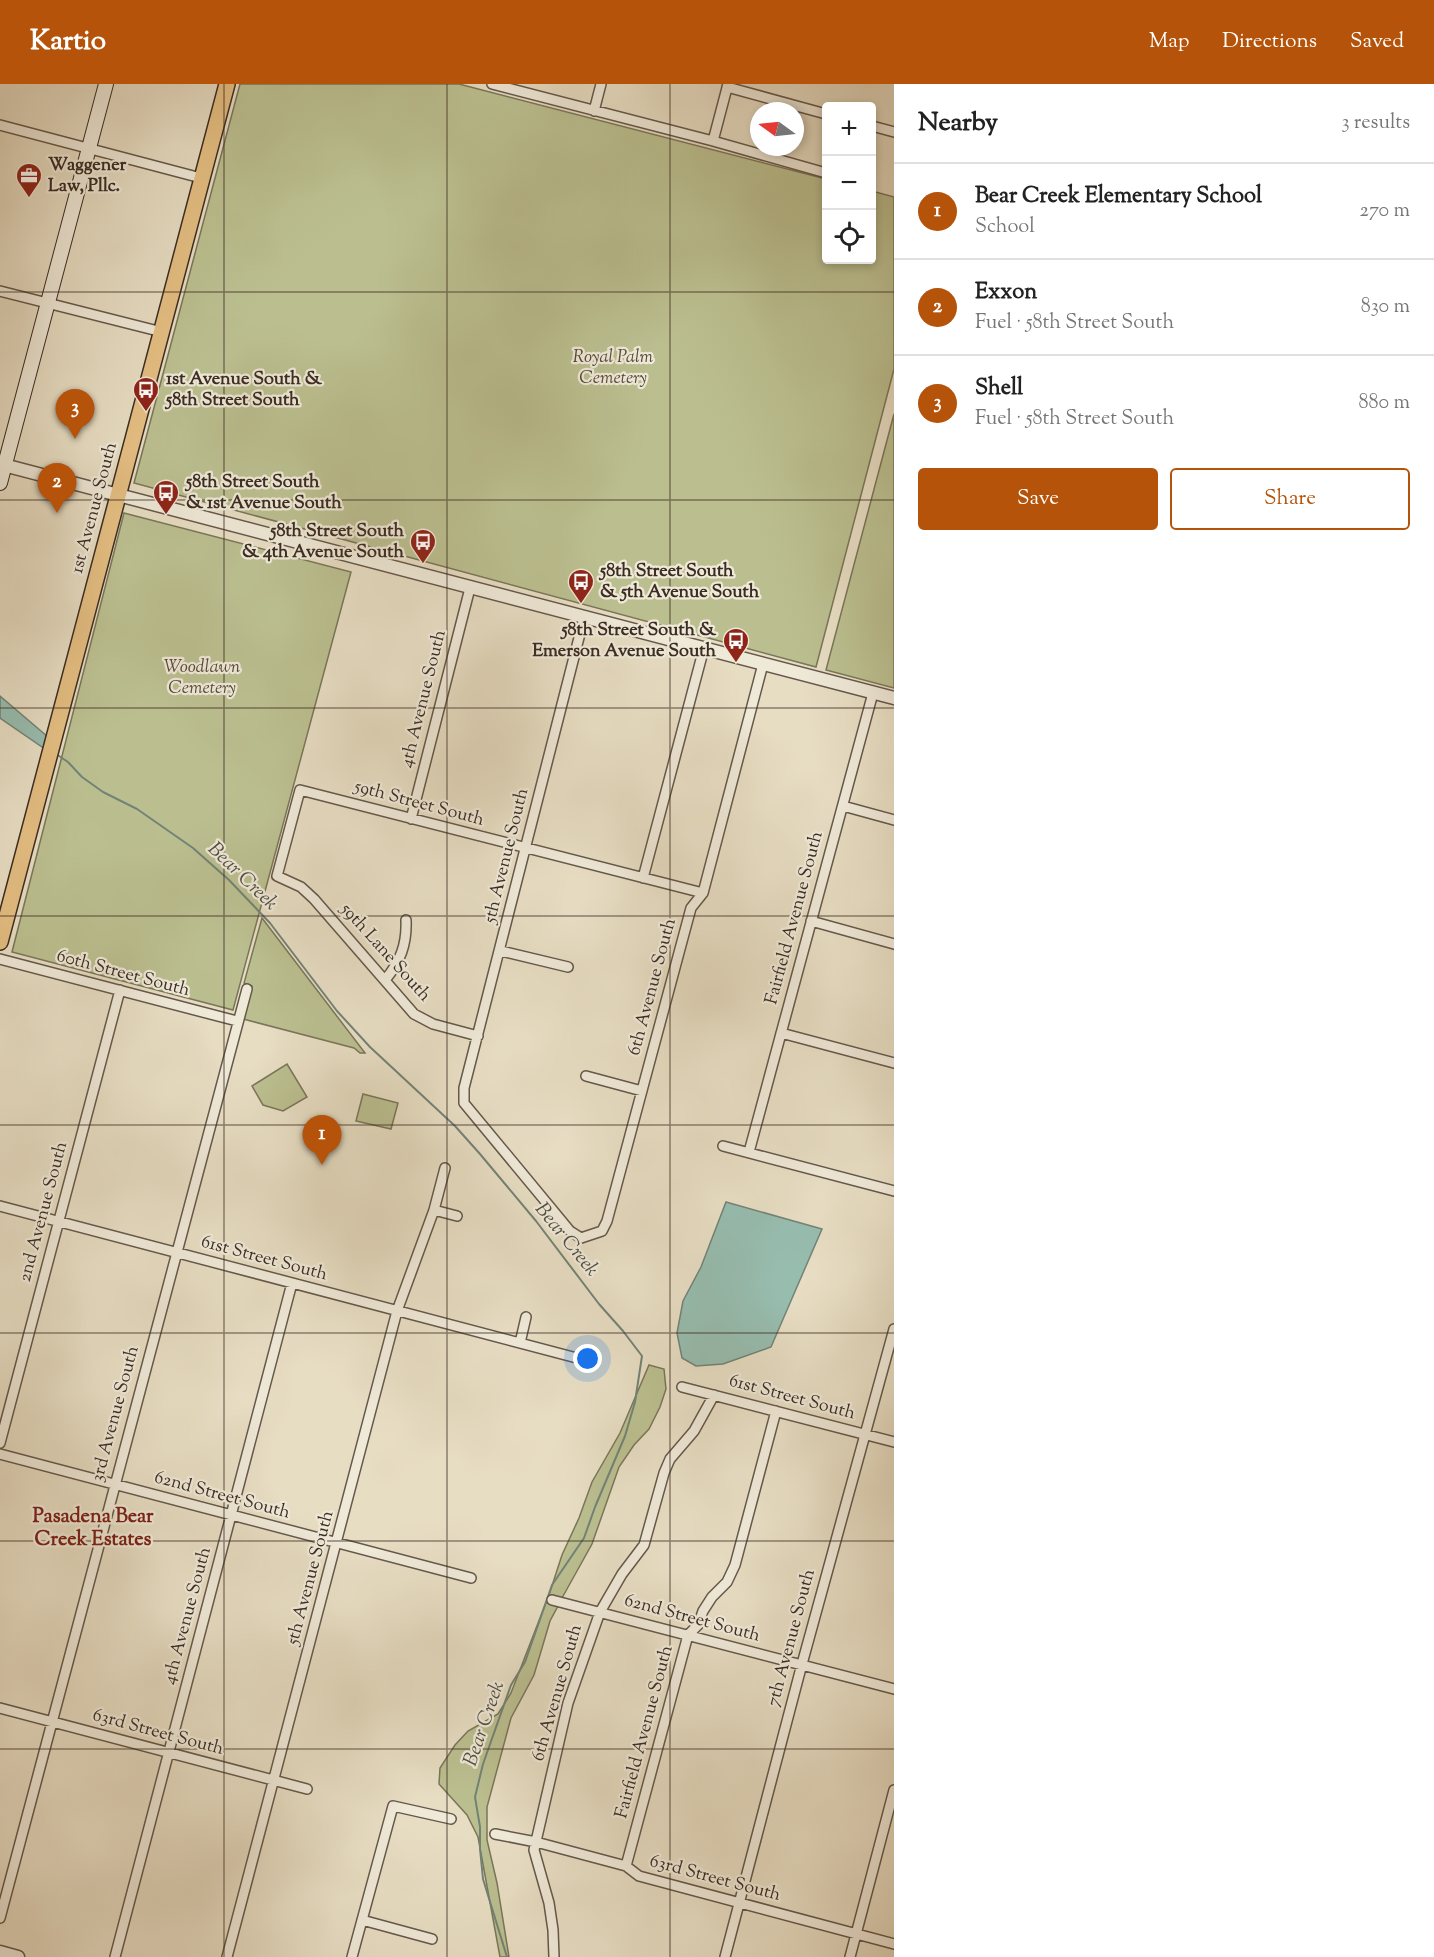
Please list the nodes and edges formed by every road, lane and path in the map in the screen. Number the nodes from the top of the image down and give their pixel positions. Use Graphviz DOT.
graph roads {
  1 [pos="106,84"];
  2 [pos="227,84"];
  3 [pos="492,84"];
  4 [pos="601,84"];
  5 [pos="727,85"];
  6 [pos="594,111"];
  7 [pos="822,113"];
  8 [pos="0,125"];
  9 [pos="876,127"];
  10 [pos="894,132"];
  11 [pos="712,141"];
  12 [pos="89,148"];
  13 [pos="822,172"];
  14 [pos="201,178"];
  15 [pos="0,291"];
  16 [pos="48,303"];
  17 [pos="162,332"];
  18 [pos="2,464"];
  19 [pos="0,483"];
  20 [pos="118,495"];
  21 [pos="470,588"];
  22 [pos="584,618"];
  23 [pos="704,648"];
  24 [pos="763,664"];
  25 [pos="873,693"];
  26 [pos="894,698"];
  27 [pos="843,806"];
  28 [pos="411,819"];
  29 [pos="894,820"];
  30 [pos="524,849"];
  31 [pos="277,876"];
  32 [pos="644,878"];
  33 [pos="703,893"];
  34 [pos="406,920"];
  35 [pos="811,921"];
  36 [pos="0,942"];
  37 [pos="894,944"];
  38 [pos="501,951"];
  39 [pos="0,959"];
  40 [pos="568,967"];
  41 [pos="385,980"];
  42 [pos="247,988"];
  43 [pos="120,990"];
  44 [pos="237,1021"];
  45 [pos="781,1033"];
  46 [pos="478,1036"];
  47 [pos="894,1063"];
  48 [pos="586,1076"];
  49 [pos="642,1091"];
  50 [pos="723,1146"];
  51 [pos="749,1152"];
  52 [pos="445,1168"];
  53 [pos="894,1191"];
  54 [pos="0,1206"];
  55 [pos="434,1210"];
  56 [pos="457,1216"];
  57 [pos="59,1223"];
  58 [pos="581,1238"];
  59 [pos="176,1253"];
  60 [pos="292,1283"];
  61 [pos="397,1311"];
  62 [pos="526,1317"];
  63 [pos="894,1329"];
  64 [pos="520,1343"];
  65 [pos="592,1362"];
  66 [pos="682,1387"];
  67 [pos="714,1395"];
  68 [pos="776,1411"];
  69 [pos="865,1434"];
  70 [pos="894,1442"];
  71 [pos="0,1443"];
  72 [pos="0,1454"];
  73 [pos="115,1484"];
  74 [pos="232,1516"];
  75 [pos="338,1543"];
  76 [pos="471,1578"];
  77 [pos="552,1600"];
  78 [pos="600,1612"];
  79 [pos="688,1635"];
  80 [pos="802,1664"];
  81 [pos="894,1689"];
  82 [pos="0,1708"];
  83 [pos="52,1722"];
  84 [pos="168,1753"];
  85 [pos="274,1781"];
  86 [pos="307,1789"];
  87 [pos="894,1790"];
  88 [pos="452,1819"];
  89 [pos="495,1834"];
  90 [pos="536,1842"];
  91 [pos="627,1866"];
  92 [pos="739,1903"];
  93 [pos="0,1918"];
  94 [pos="362,1920"];
  95 [pos="856,1934"];
  96 [pos="432,1939"];
  97 [pos="894,1944"];
  98 [pos="0,1952"];
  99 [pos="18,1957"];
  100 [pos="115,1957"];
  101 [pos="227,1957"];
  102 [pos="352,1957"];
  103 [pos="554,1957"];
  104 [pos="725,1957"];
  105 [pos="850,1957"];
  1 -- 12 [label="main road"];
  2 -- 14 [label="main road, 1st Avenue South"];
  3 -- 6 [label="street"];
  4 -- 6 [label="street"];
  5 -- 7 [label="street"];
  5 -- 11 [label="street"];
  6 -- 11 [label="street"];
  8 -- 12 [label="street"];
  9 -- 10 [label="street"];
  11 -- 13 [label="street"];
  12 -- 14 [label="street"];
  12 -- 16 [label="main road"];
  14 -- 17 [label="main road, 1st Avenue South"];
  15 -- 16 [label="street"];
  16 -- 17 [label="street"];
  16 -- 18 [label="main road"];
  17 -- 20 [label="main road, 1st Avenue South"];
  18 -- 19 [label="main road"];
  18 -- 20 [label="street"];
  20 -- 21 [label="street"];
  20 -- 36 [label="main road, 1st Avenue South"];
  21 -- 22 [label="street"];
  21 -- 28 [label="street, 4th Avenue South"];
  22 -- 23 [label="street"];
  22 -- 30 [label="street, 5th Avenue South"];
  23 -- 24 [label="street"];
  23 -- 32 [label="street"];
  24 -- 25 [label="street"];
  24 -- 33 [label="street, 6th Avenue South"];
  25 -- 26 [label="street"];
  25 -- 27 [label="street, Fairfield Avenue South"];
  27 -- 29 [label="street"];
  27 -- 35 [label="street, Fairfield Avenue South"];
  28 -- 30 [label="street, 59th Street South"];
  28 -- 31 [label="street, 59th Street South"];
  30 -- 32 [label="street, 59th Street South"];
  30 -- 38 [label="street, 5th Avenue South"];
  31 -- 41 [label="street, 59th Lane South"];
  32 -- 33 [label="street, 59th Street South"];
  33 -- 49 [label="street, 6th Avenue South"];
  34 -- 41 [label="street"];
  35 -- 37 [label="street"];
  35 -- 45 [label="street, Fairfield Avenue South"];
  38 -- 40 [label="street"];
  38 -- 46 [label="street, 5th Avenue South"];
  39 -- 43 [label="street, 60th Street South"];
  41 -- 46 [label="street, 59th Lane South"];
  42 -- 44 [label="street, 3rd Avenue South"];
  43 -- 44 [label="street, 60th Street South"];
  43 -- 57 [label="street, 2nd Avenue South"];
  44 -- 59 [label="street, 3rd Avenue South"];
  45 -- 47 [label="street"];
  45 -- 51 [label="street, Fairfield Avenue South"];
  46 -- 58 [label="street, 5th Avenue South"];
  48 -- 49 [label="street"];
  49 -- 58 [label="street, 6th Avenue South"];
  50 -- 51 [label="street"];
  51 -- 53 [label="street"];
  52 -- 55 [label="street, 5th Avenue South"];
  54 -- 57 [label="street, 61st Street South"];
  55 -- 56 [label="street"];
  55 -- 61 [label="street, 5th Avenue South"];
  57 -- 59 [label="street, 61st Street South"];
  57 -- 71 [label="street, 2nd Avenue South"];
  59 -- 60 [label="street, 61st Street South"];
  59 -- 73 [label="street, 3rd Avenue South"];
  60 -- 61 [label="street, 61st Street South"];
  60 -- 74 [label="street, 4th Avenue South"];
  61 -- 64 [label="street, 61st Street South"];
  61 -- 75 [label="street, 5th Avenue South"];
  62 -- 64 [label="street"];
  63 -- 69 [label="street, 7th Avenue South"];
  64 -- 65 [label="street, 61st Street South"];
  66 -- 67 [label="street, 61st Street South"];
  67 -- 68 [label="street, 61st Street South"];
  67 -- 78 [label="street, 6th Avenue South"];
  68 -- 69 [label="street, 61st Street South"];
  68 -- 79 [label="street, Fairfield Avenue South"];
  69 -- 70 [label="street, 61st Street South"];
  69 -- 80 [label="street, 7th Avenue South"];
  72 -- 73 [label="street, 62nd Street South"];
  73 -- 74 [label="street, 62nd Street South"];
  73 -- 83 [label="street, 3rd Avenue South"];
  74 -- 75 [label="street, 62nd Street South"];
  74 -- 84 [label="street, 4th Avenue South"];
  75 -- 76 [label="street, 62nd Street South"];
  75 -- 85 [label="street, 5th Avenue South"];
  77 -- 78 [label="street, 62nd Street South"];
  78 -- 79 [label="street, 62nd Street South"];
  78 -- 90 [label="street, 6th Avenue South"];
  79 -- 80 [label="street, 62nd Street South"];
  79 -- 91 [label="street, Fairfield Avenue South"];
  80 -- 81 [label="street, 62nd Street South"];
  80 -- 92 [label="street, 7th Avenue South"];
  82 -- 83 [label="street, 63rd Street South"];
  83 -- 84 [label="street, 63rd Street South"];
  83 -- 93 [label="street, 3rd Avenue South"];
  84 -- 85 [label="street, 63rd Street South"];
  84 -- 100 [label="street, 4th Avenue South"];
  85 -- 86 [label="street, 63rd Street South"];
  85 -- 101 [label="street, 5th Avenue South"];
  87 -- 95 [label="street"];
  88 -- 94 [label="street"];
  89 -- 90 [label="street, 63rd Street South"];
  90 -- 91 [label="street, 63rd Street South"];
  90 -- 103 [label="street, 6th Avenue South"];
  91 -- 92 [label="street, 63rd Street South"];
  92 -- 95 [label="street, 63rd Street South"];
  92 -- 104 [label="street, 7th Avenue South"];
  94 -- 96 [label="street"];
  94 -- 102 [label="street"];
  95 -- 97 [label="street, 63rd Street South"];
  95 -- 105 [label="street"];
  98 -- 99 [label="street"];
}
